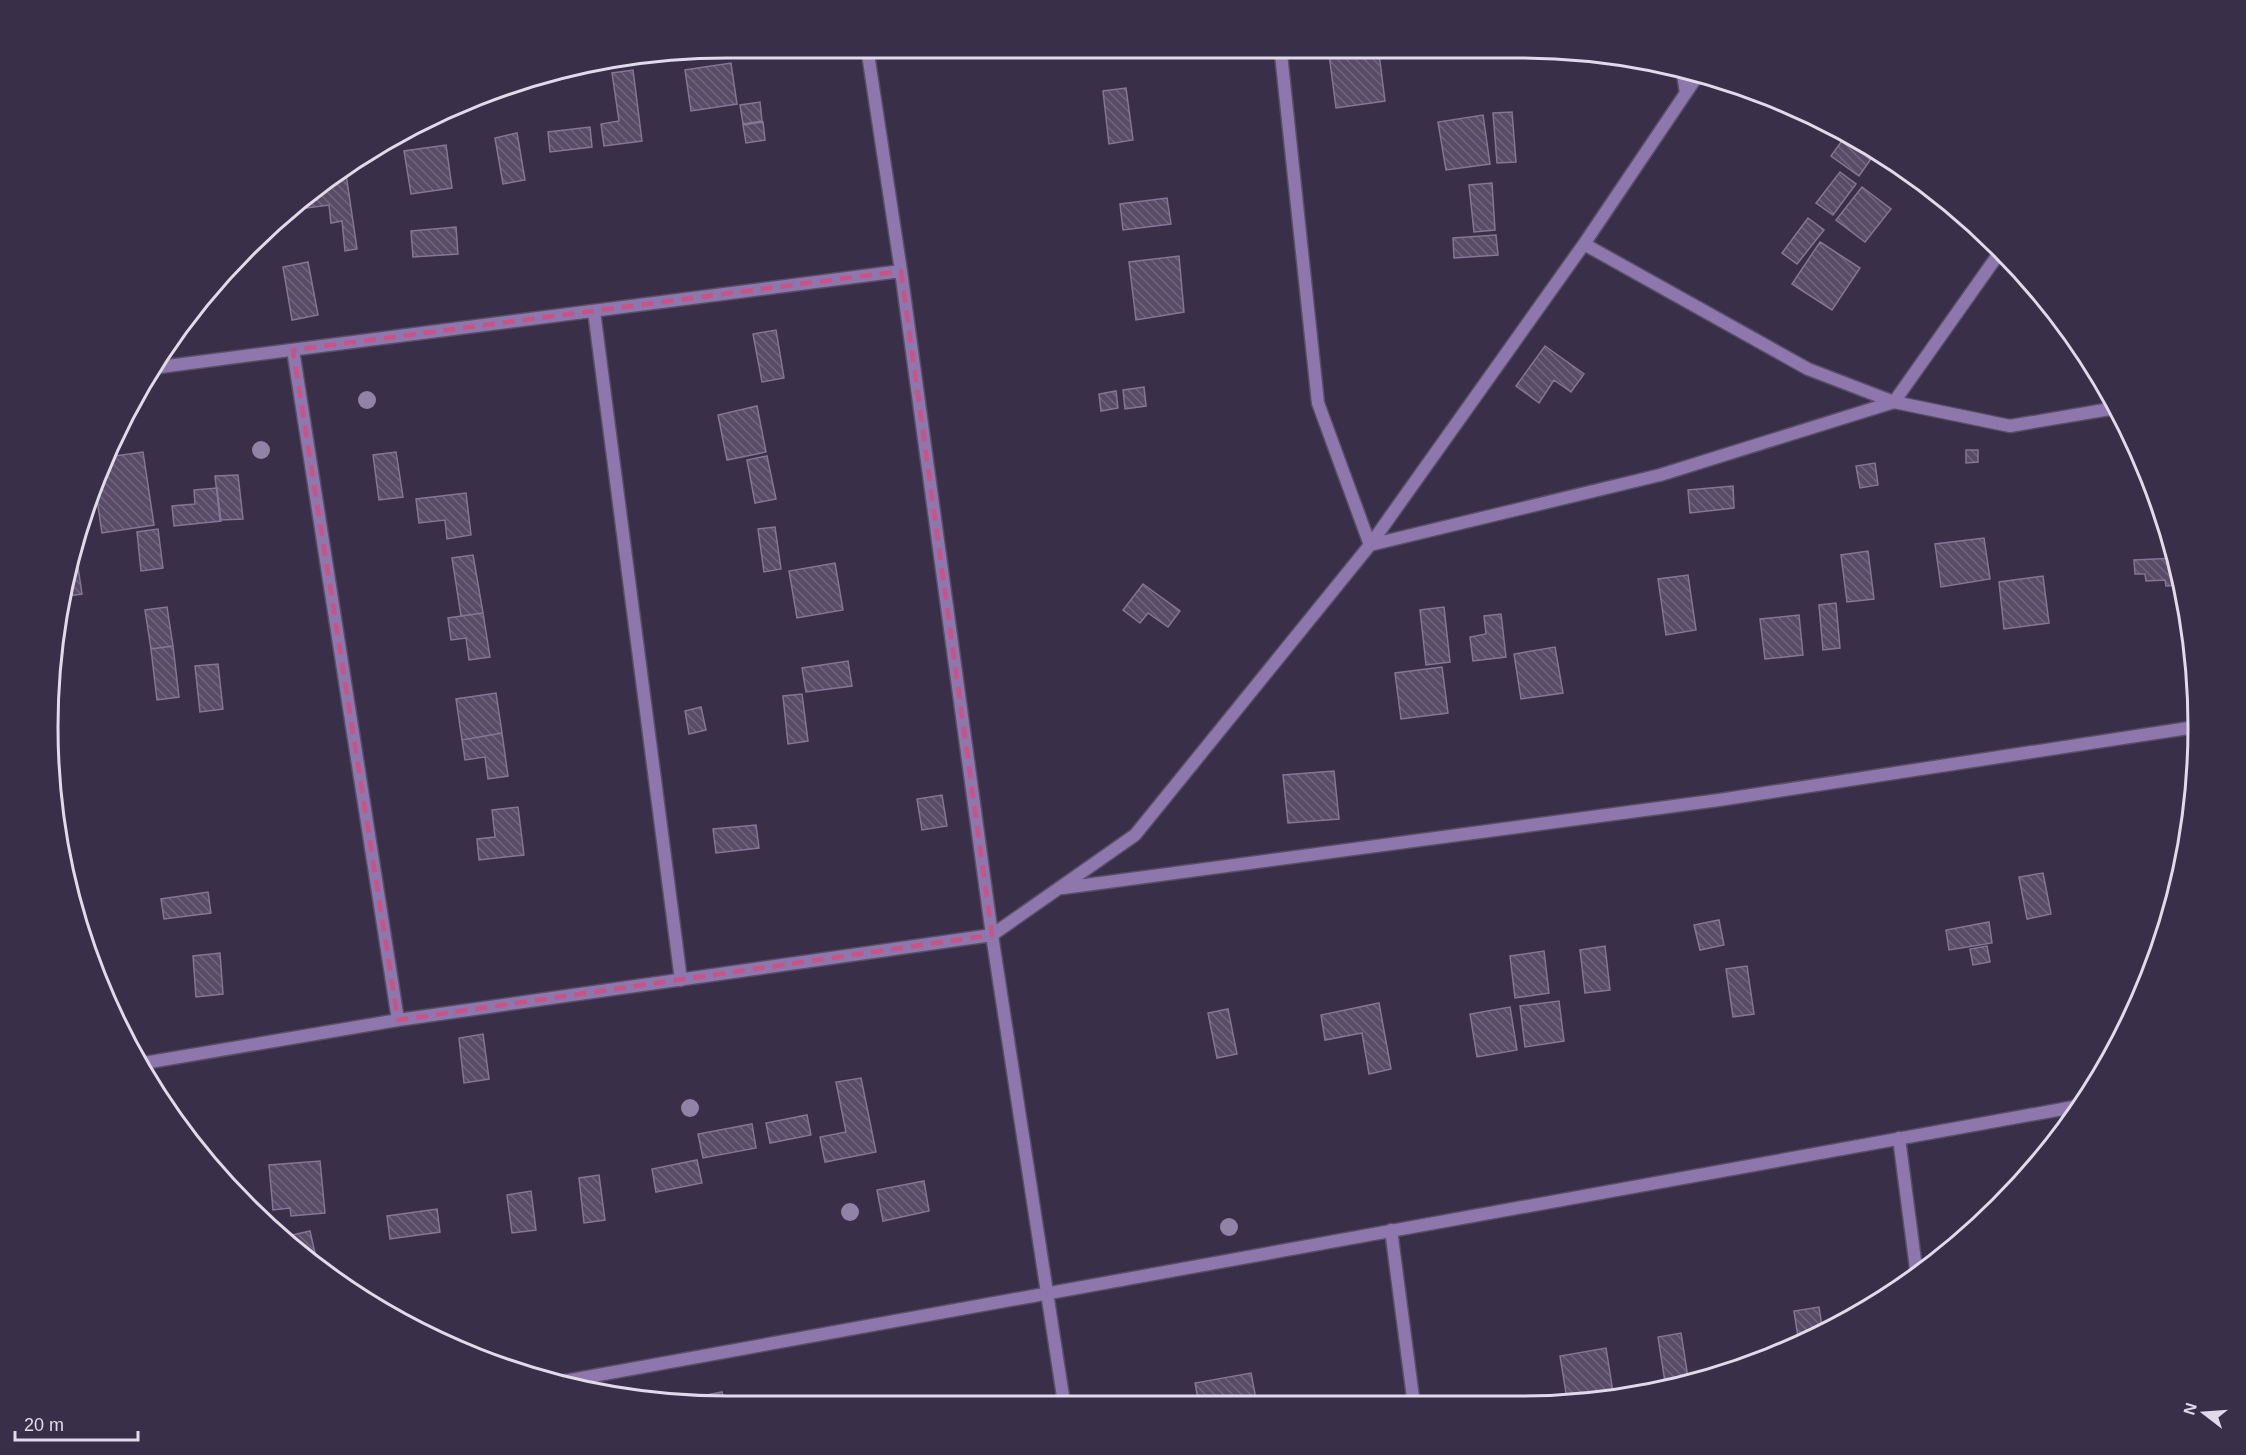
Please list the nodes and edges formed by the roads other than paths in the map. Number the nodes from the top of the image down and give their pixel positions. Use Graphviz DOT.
graph roads {
  1 [pos="869,58"];
  2 [pos="1281,58"];
  3 [pos="1684,79"];
  4 [pos="1694,82"];
  5 [pos="1686,93"];
  6 [pos="1584,244"];
  7 [pos="1996,258"];
  8 [pos="901,271"];
  9 [pos="594,311"];
  10 [pos="293,350"];
  11 [pos="165,366"];
  12 [pos="1894,402"];
  13 [pos="2107,410"];
  14 [pos="1370,545"];
  15 [pos="2188,729"];
  16 [pos="1059,889"];
  17 [pos="993,935"];
  18 [pos="681,980"];
  19 [pos="398,1020"];
  20 [pos="148,1062"];
  21 [pos="2069,1108"];
  22 [pos="1899,1138"];
  23 [pos="1391,1230"];
  24 [pos="1916,1265"];
  25 [pos="1049,1293"];
  26 [pos="576,1379"];
  27 [pos="1063,1396"];
  28 [pos="1413,1396"];
  1 -- 8 [label="street"];
  2 -- 14 [label="street"];
  3 -- 5 [label="street"];
  4 -- 5 [label="street"];
  5 -- 6 [label="street"];
  6 -- 12 [label="street"];
  6 -- 14 [label="street"];
  7 -- 12 [label="street"];
  8 -- 9 [label="street"];
  8 -- 17 [label="street"];
  9 -- 10 [label="street"];
  9 -- 18 [label="street"];
  10 -- 11 [label="street"];
  10 -- 19 [label="street"];
  12 -- 13 [label="street"];
  12 -- 14 [label="street"];
  14 -- 16 [label="street"];
  15 -- 16 [label="street"];
  16 -- 17 [label="street"];
  17 -- 18 [label="street"];
  17 -- 25 [label="street"];
  18 -- 19 [label="street"];
  19 -- 20 [label="street"];
  21 -- 22 [label="street"];
  22 -- 23 [label="street"];
  22 -- 24 [label="street"];
  23 -- 25 [label="street"];
  23 -- 28 [label="street"];
  25 -- 26 [label="street"];
  25 -- 27 [label="street"];
}
